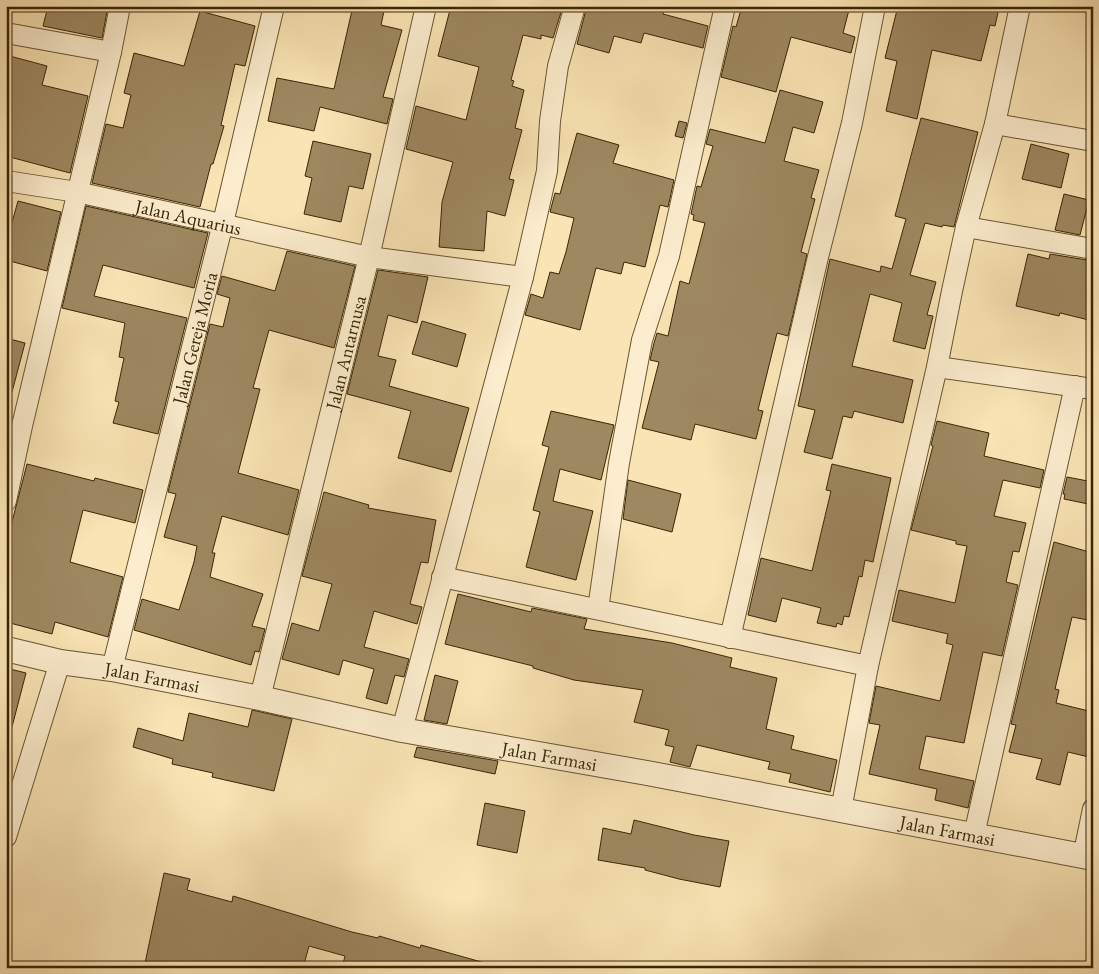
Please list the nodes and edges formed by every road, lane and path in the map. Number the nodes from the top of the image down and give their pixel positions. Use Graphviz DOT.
graph roads {
  1 [pos="120,6"];
  2 [pos="274,6"];
  3 [pos="426,6"];
  4 [pos="575,6"];
  5 [pos="725,6"];
  6 [pos="875,6"];
  7 [pos="1020,6"];
  8 [pos="6,34"];
  9 [pos="111,52"];
  10 [pos="996,124"];
  11 [pos="1093,141"];
  12 [pos="6,181"];
  13 [pos="77,192"];
  14 [pos="223,224"];
  15 [pos="966,227"];
  16 [pos="1093,248"];
  17 [pos="369,257"];
  18 [pos="523,277"];
  19 [pos="937,367"];
  20 [pos="1084,388"];
  21 [pos="14,424"];
  22 [pos="6,501"];
  23 [pos="442,577"];
  24 [pos="598,609"];
  25 [pos="730,638"];
  26 [pos="6,649"];
  27 [pos="60,662"];
  28 [pos="868,666"];
  29 [pos="112,669"];
  30 [pos="260,698"];
  31 [pos="402,730"];
  32 [pos="1093,809"];
  33 [pos="841,810"];
  34 [pos="9,816"];
  35 [pos="974,835"];
  36 [pos="6,837"];
  37 [pos="1088,857"];
  1 -- 9 [label="street"];
  2 -- 14 [label="street, Jalan Gereja Moria"];
  3 -- 17 [label="street, Jalan Antarnusa"];
  4 -- 18 [label="street"];
  5 -- 24 [label="street"];
  6 -- 25 [label="street"];
  7 -- 10 [label="street"];
  8 -- 9 [label="street"];
  9 -- 13 [label="street"];
  10 -- 11 [label="street"];
  10 -- 15 [label="street"];
  12 -- 13 [label="street, Jalan Aquarius"];
  13 -- 14 [label="street, Jalan Aquarius"];
  13 -- 21 [label="street"];
  14 -- 17 [label="street, Jalan Aquarius"];
  14 -- 29 [label="street, Jalan Gereja Moria"];
  15 -- 16 [label="street"];
  15 -- 19 [label="street"];
  17 -- 18 [label="street, Jalan Aquarius"];
  17 -- 30 [label="street, Jalan Antarnusa"];
  18 -- 23 [label="street"];
  19 -- 20 [label="street"];
  19 -- 28 [label="street"];
  20 -- 35 [label="street"];
  21 -- 22 [label="street"];
  23 -- 24 [label="street"];
  23 -- 31 [label="street"];
  24 -- 25 [label="street"];
  25 -- 28 [label="street"];
  26 -- 27 [label="street, Jalan Farmasi"];
  27 -- 29 [label="street, Jalan Farmasi"];
  27 -- 34 [label="street"];
  28 -- 33 [label="street"];
  29 -- 30 [label="street, Jalan Farmasi"];
  30 -- 31 [label="street, Jalan Farmasi"];
  31 -- 33 [label="street, Jalan Farmasi"];
  32 -- 37 [label="street"];
  33 -- 35 [label="street, Jalan Farmasi"];
  34 -- 36 [label="street"];
  35 -- 37 [label="street, Jalan Farmasi"];
}
